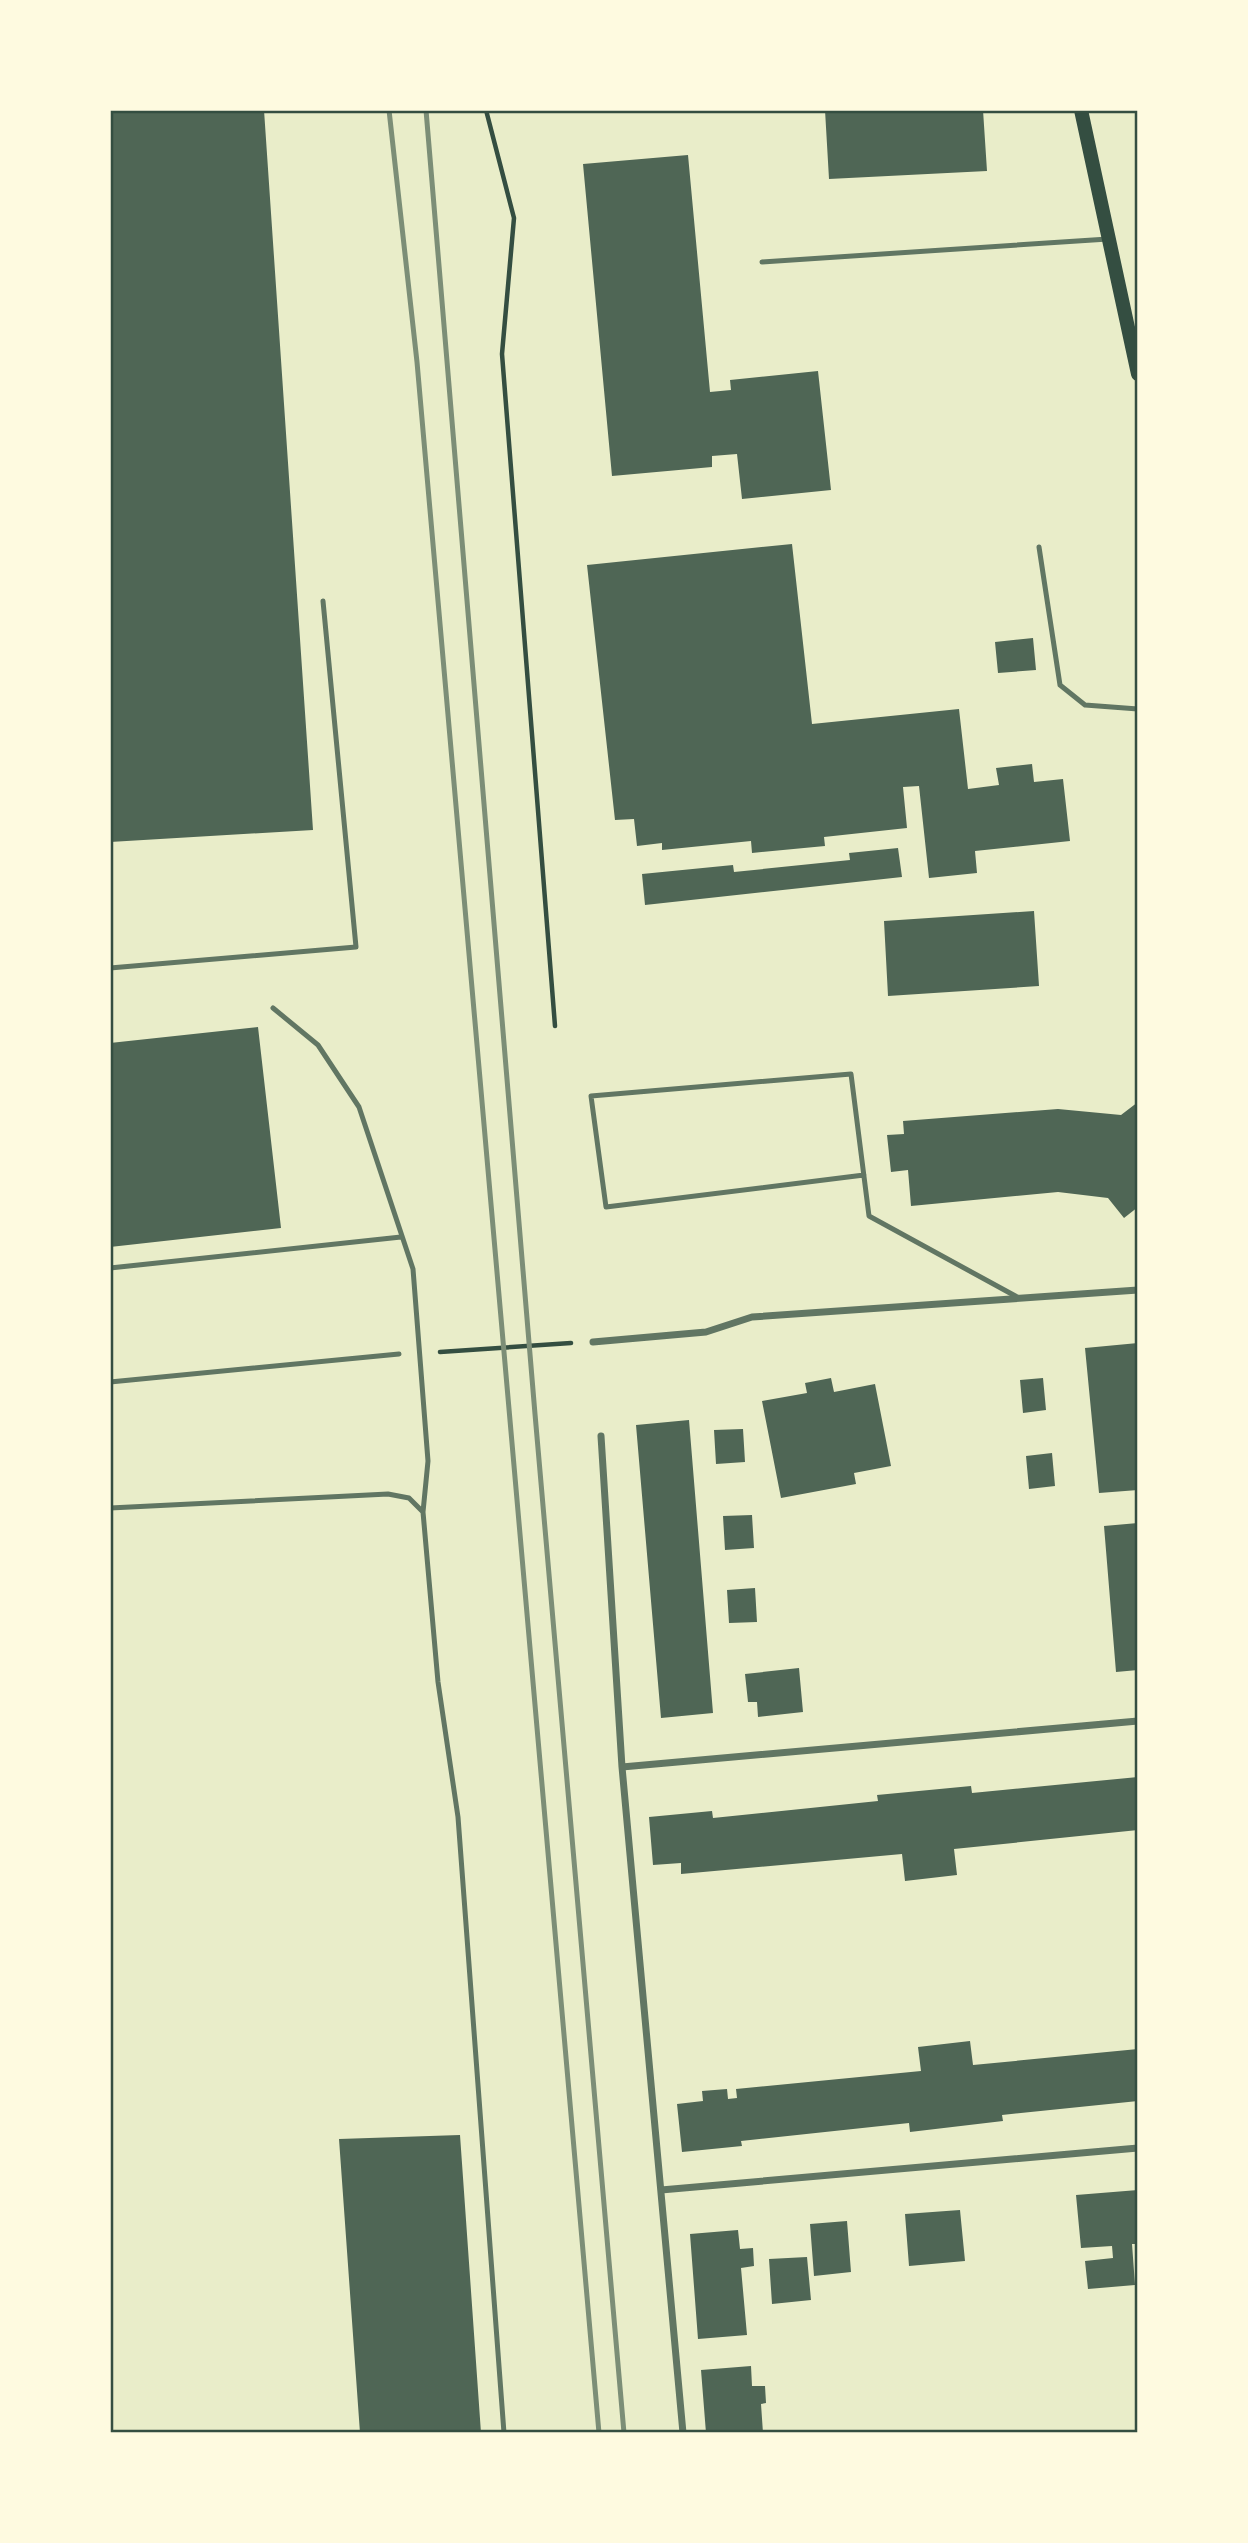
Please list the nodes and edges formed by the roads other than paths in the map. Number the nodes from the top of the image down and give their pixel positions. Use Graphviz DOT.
graph roads {
  1 [pos="1081,110"];
  2 [pos="1108,239"];
  3 [pos="762,262"];
  4 [pos="1138,374"];
  5 [pos="1039,547"];
  6 [pos="323,601"];
  7 [pos="1138,709"];
  8 [pos="110,968"];
  9 [pos="273,1008"];
  10 [pos="864,1175"];
  11 [pos="401,1237"];
  12 [pos="110,1268"];
  13 [pos="1138,1290"];
  14 [pos="1019,1298"];
  15 [pos="593,1342"];
  16 [pos="399,1354"];
  17 [pos="110,1382"];
  18 [pos="601,1436"];
  19 [pos="110,1508"];
  20 [pos="423,1512"];
  21 [pos="1138,1721"];
  22 [pos="622,1767"];
  23 [pos="1138,2148"];
  24 [pos="661,2190"];
  25 [pos="504,2433"];
  26 [pos="683,2433"];
  1 -- 2 [label="main road"];
  2 -- 3 [label="lane"];
  2 -- 4 [label="main road"];
  5 -- 7 [label="lane"];
  6 -- 8 [label="lane"];
  9 -- 11 [label="lane"];
  10 -- 10 [label="lane"];
  10 -- 14 [label="lane"];
  11 -- 12 [label="lane"];
  11 -- 20 [label="lane"];
  13 -- 14 [label="street"];
  14 -- 15 [label="street"];
  16 -- 17 [label="lane"];
  18 -- 22 [label="street"];
  19 -- 20 [label="lane"];
  20 -- 25 [label="lane"];
  21 -- 22 [label="street"];
  22 -- 24 [label="street"];
  23 -- 24 [label="street"];
  24 -- 26 [label="street"];
}
